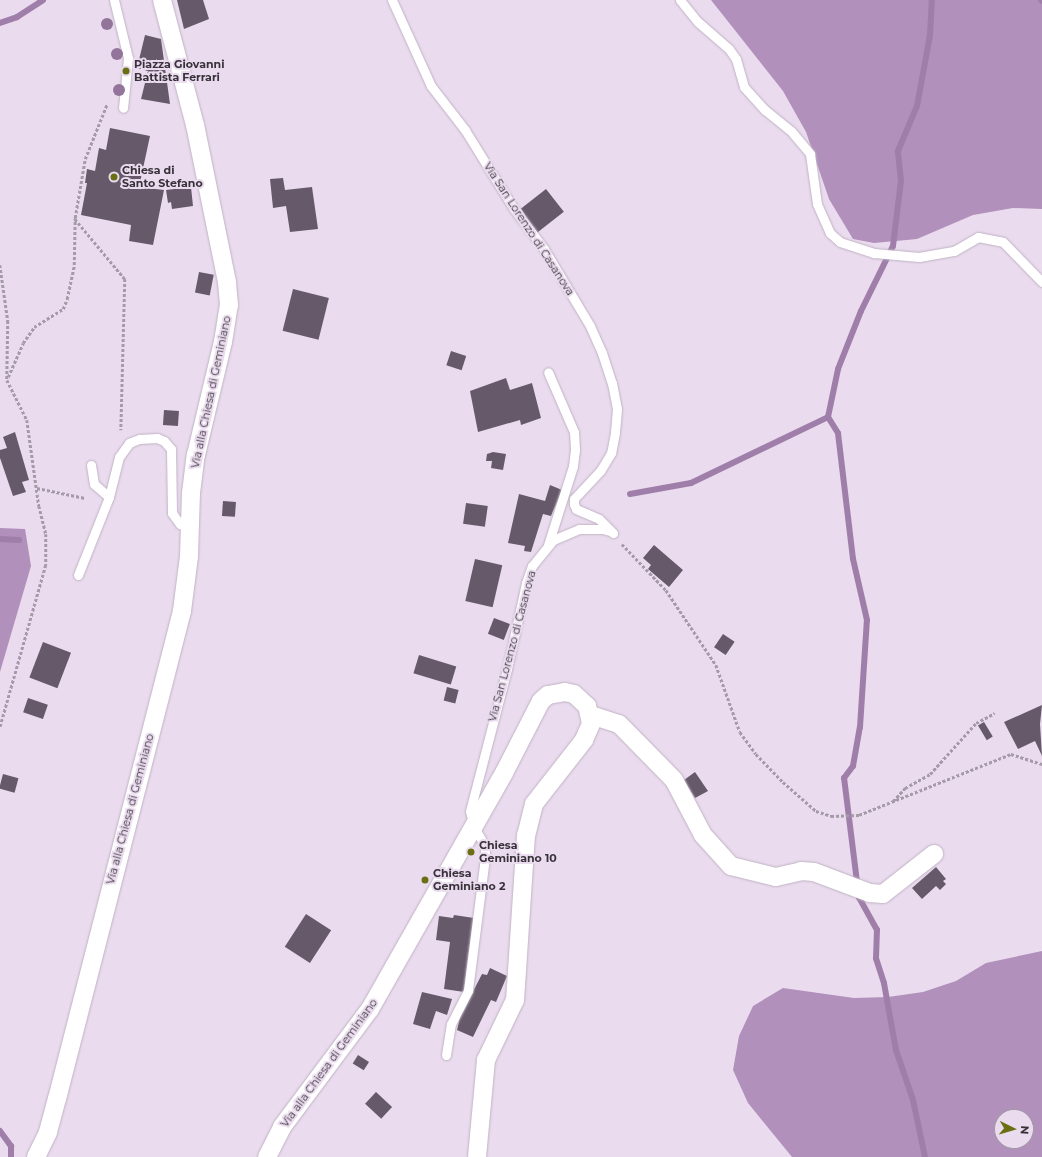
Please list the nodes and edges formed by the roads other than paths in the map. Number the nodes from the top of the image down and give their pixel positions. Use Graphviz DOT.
graph roads {
  1 [pos="114,0"];
  2 [pos="162,0"];
  3 [pos="392,0"];
  4 [pos="680,0"];
  5 [pos="123,108"];
  6 [pos="1042,282"];
  7 [pos="548,372"];
  8 [pos="90,465"];
  9 [pos="109,497"];
  10 [pos="190,527"];
  11 [pos="547,546"];
  12 [pos="78,575"];
  13 [pos="591,715"];
  14 [pos="474,827"];
  15 [pos="934,854"];
  16 [pos="446,1055"];
  17 [pos="36,1157"];
  18 [pos="267,1157"];
  19 [pos="477,1157"];
  1 -- 5 [label="lane"];
  2 -- 10 [label="street, Via alla Chiesa di Geminiano"];
  3 -- 11 [label="lane, Via San Lorenzo di Casanova"];
  4 -- 6 [label="lane"];
  7 -- 11 [label="lane"];
  8 -- 9 [label="lane"];
  9 -- 10 [label="lane"];
  9 -- 12 [label="lane"];
  10 -- 17 [label="street, Via alla Chiesa di Geminiano"];
  11 -- 14 [label="lane, Via San Lorenzo di Casanova"];
  13 -- 14 [label="street, Via alla Chiesa di Geminiano"];
  13 -- 15 [label="street"];
  13 -- 19 [label="street"];
  14 -- 16 [label="lane, Via San Lorenzo di Casanova"];
  14 -- 18 [label="street, Via alla Chiesa di Geminiano"];
}
